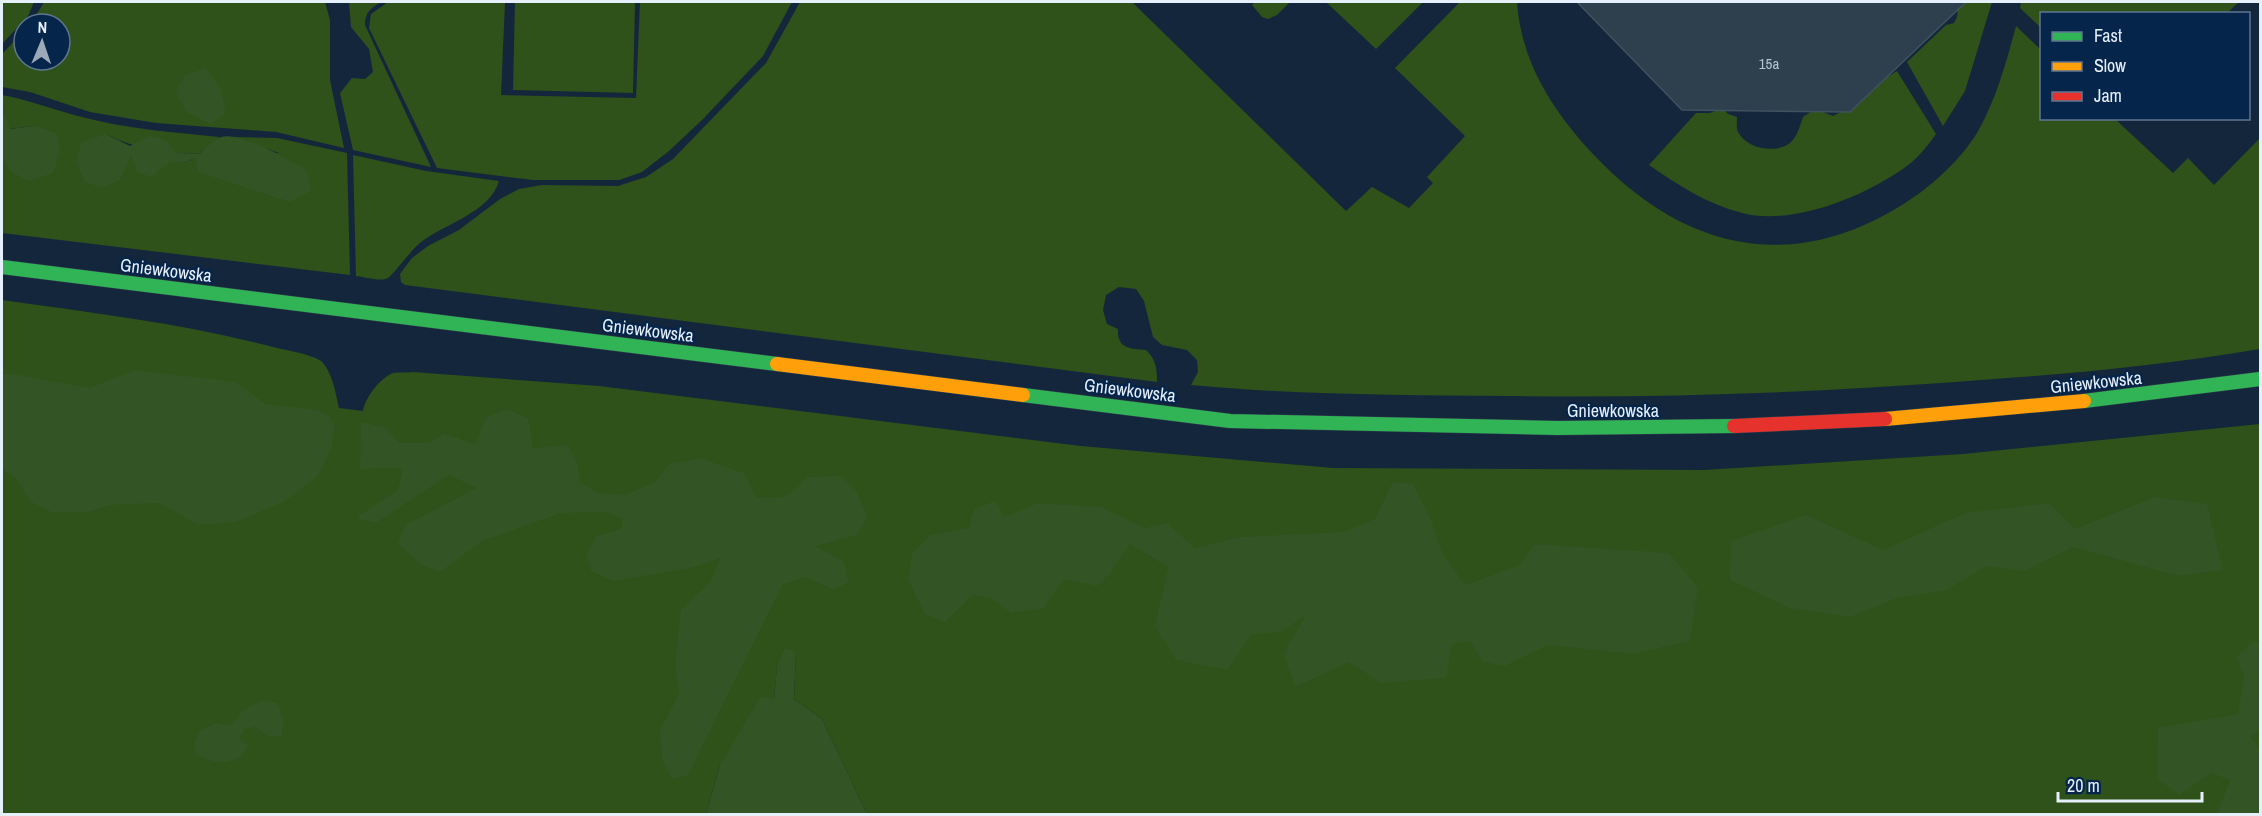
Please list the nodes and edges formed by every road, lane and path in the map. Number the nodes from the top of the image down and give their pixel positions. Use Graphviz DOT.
graph roads {
  1 [pos="2,267"];
  2 [pos="2260,379"];
  1 -- 2 [label="main road, Gniewkowska"];
}
